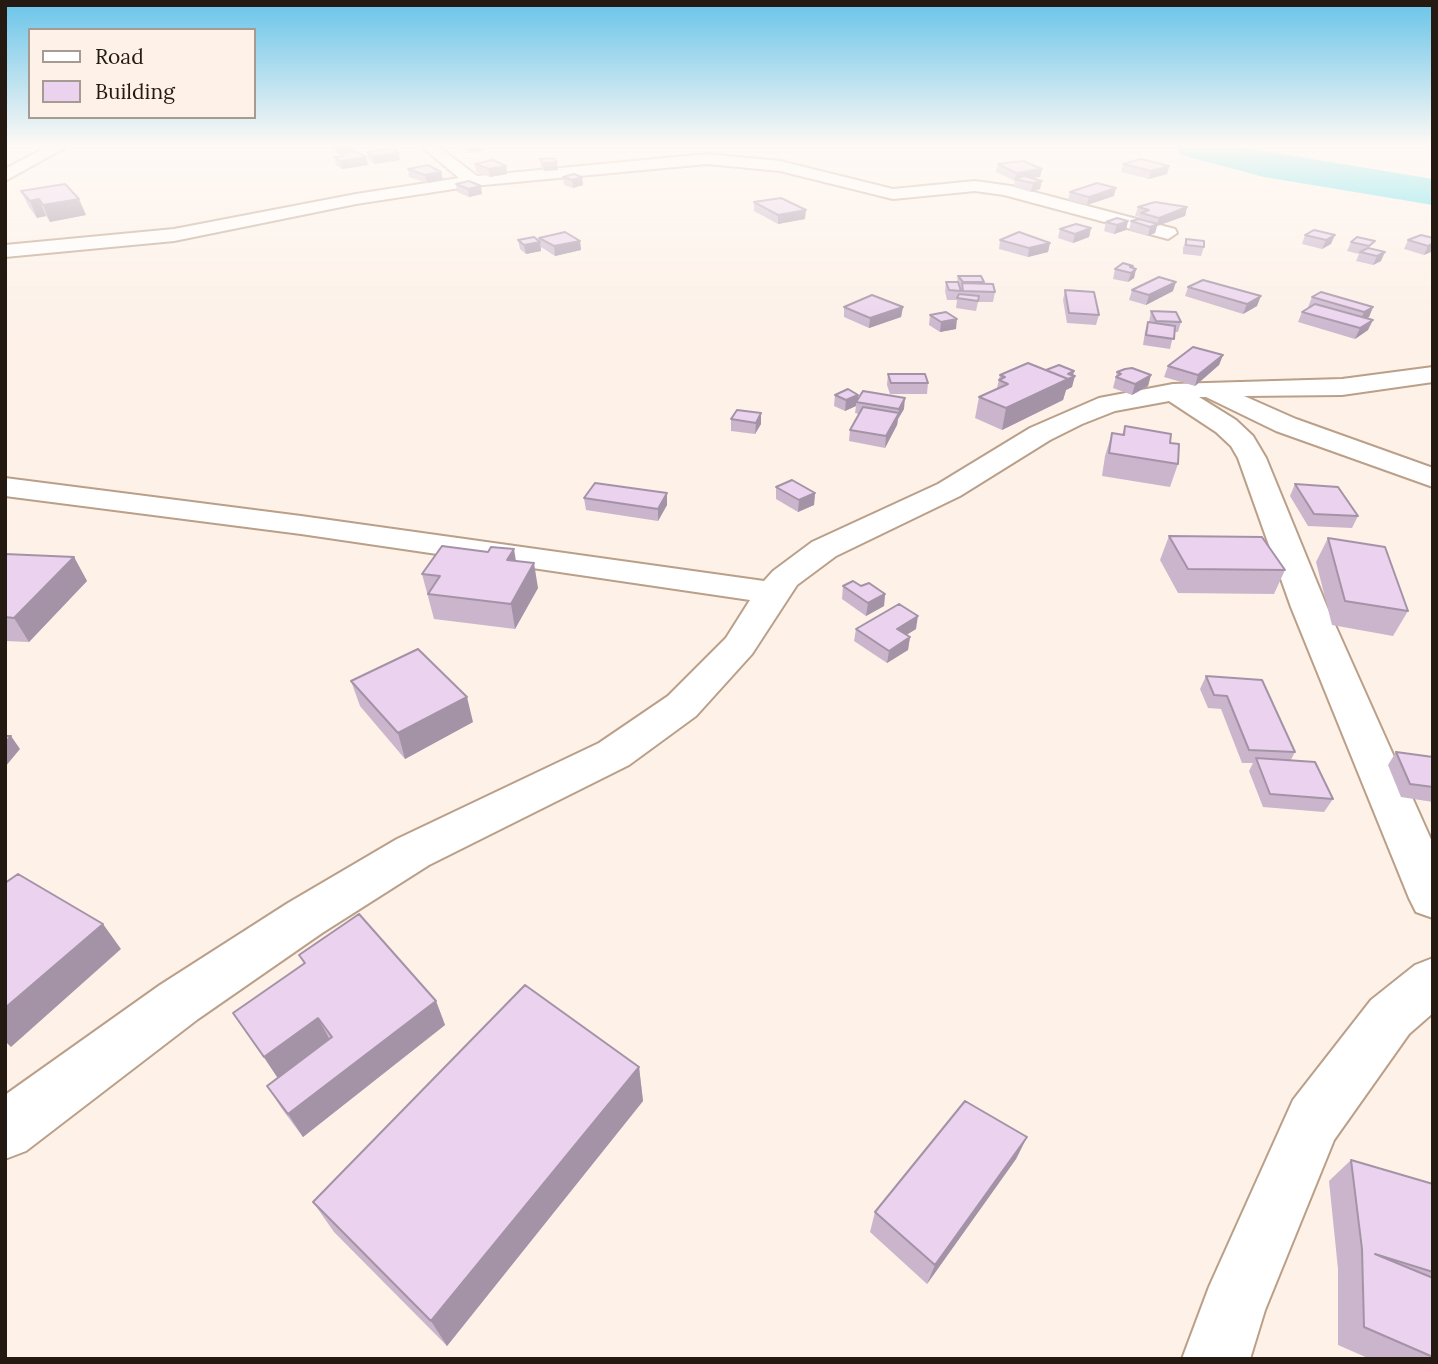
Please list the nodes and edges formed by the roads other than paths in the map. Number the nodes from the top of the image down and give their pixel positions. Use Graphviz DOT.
graph roads {
  1 [pos="297,211"];
  2 [pos="1083,211"];
  3 [pos="1168,233"];
  4 [pos="5,251"];
  5 [pos="1433,374"];
  6 [pos="1190,391"];
  7 [pos="1433,478"];
  8 [pos="5,487"];
  9 [pos="772,593"];
  10 [pos="1433,898"];
  11 [pos="1433,981"];
  12 [pos="5,1130"];
  13 [pos="1216,1359"];
  1 -- 4 [label="street"];
  2 -- 3 [label="street"];
  5 -- 6 [label="street"];
  6 -- 7 [label="street"];
  6 -- 9 [label="street"];
  6 -- 10 [label="street"];
  8 -- 9 [label="street"];
  9 -- 12 [label="street"];
  11 -- 13 [label="street"];
}
